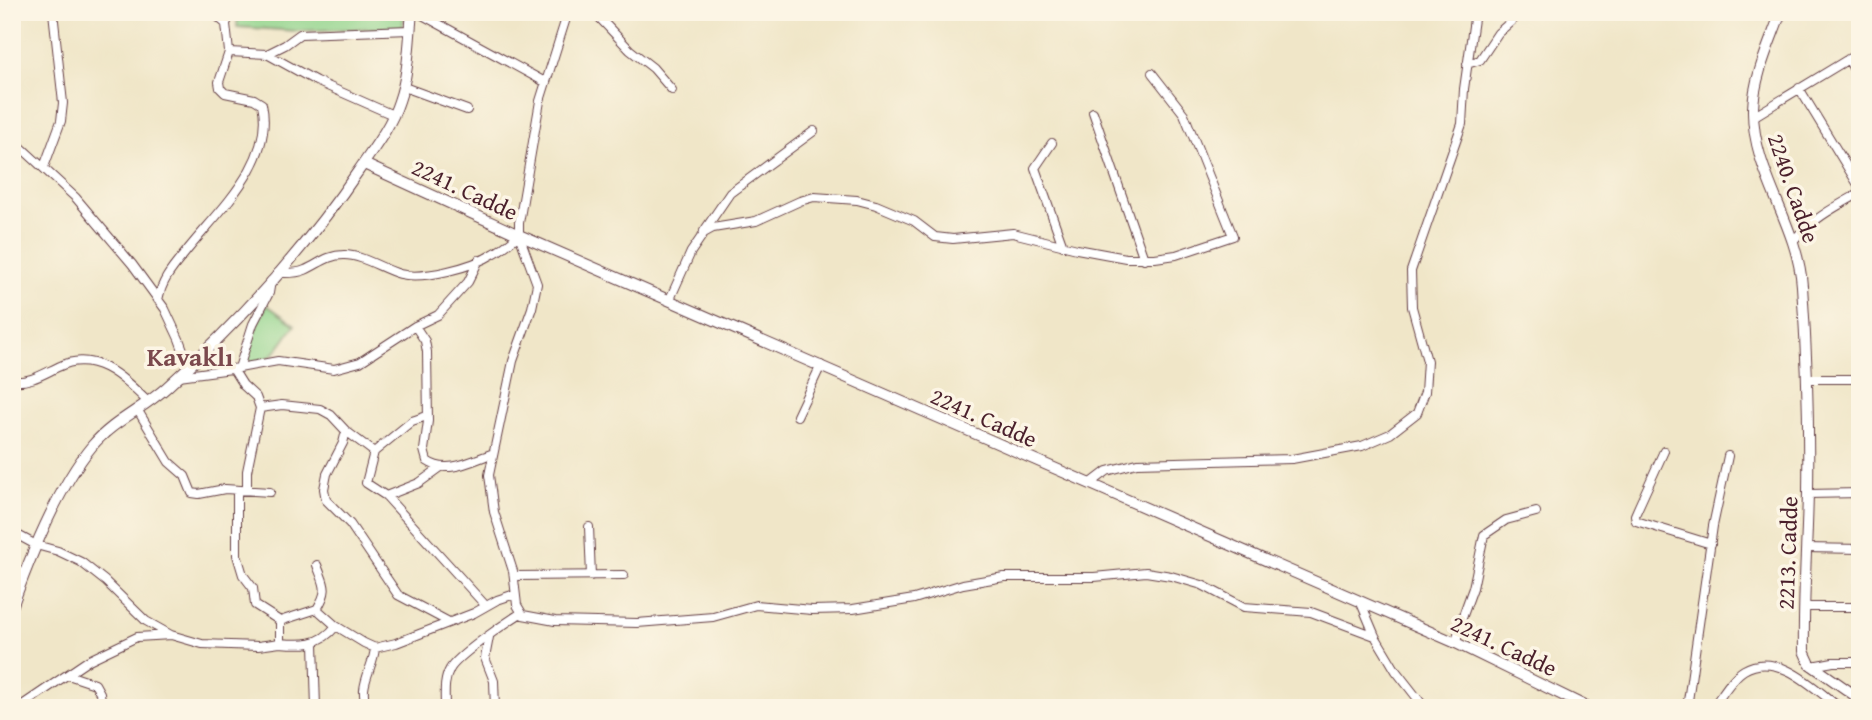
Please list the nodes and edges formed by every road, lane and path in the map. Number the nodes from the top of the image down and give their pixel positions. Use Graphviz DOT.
graph roads {
  1 [pos="53,12"];
  2 [pos="212,12"];
  3 [pos="231,12"];
  4 [pos="414,12"];
  5 [pos="484,12"];
  6 [pos="568,12"];
  7 [pos="594,12"];
  8 [pos="1475,12"];
  9 [pos="1522,12"];
  10 [pos="1781,12"];
  11 [pos="510,18"];
  12 [pos="226,24"];
  13 [pos="410,30"];
  14 [pos="229,52"];
  15 [pos="1860,52"];
  16 [pos="267,54"];
  17 [pos="1847,59"];
  18 [pos="1467,64"];
  19 [pos="1152,73"];
  20 [pos="1860,80"];
  21 [pos="545,82"];
  22 [pos="404,87"];
  23 [pos="1799,88"];
  24 [pos="672,90"];
  25 [pos="467,110"];
  26 [pos="1093,112"];
  27 [pos="393,115"];
  28 [pos="1753,117"];
  29 [pos="814,131"];
  30 [pos="12,139"];
  31 [pos="1052,143"];
  32 [pos="363,164"];
  33 [pos="44,167"];
  34 [pos="1860,191"];
  35 [pos="519,235"];
  36 [pos="701,236"];
  37 [pos="1793,241"];
  38 [pos="1063,246"];
  39 [pos="1144,259"];
  40 [pos="479,260"];
  41 [pos="275,277"];
  42 [pos="670,299"];
  43 [pos="158,300"];
  44 [pos="415,326"];
  45 [pos="821,365"];
  46 [pos="189,366"];
  47 [pos="236,369"];
  48 [pos="178,376"];
  49 [pos="1807,379"];
  50 [pos="1860,379"];
  51 [pos="12,381"];
  52 [pos="148,402"];
  53 [pos="260,408"];
  54 [pos="137,409"];
  55 [pos="427,416"];
  56 [pos="797,416"];
  57 [pos="346,431"];
  58 [pos="374,452"];
  59 [pos="1664,452"];
  60 [pos="491,454"];
  61 [pos="1728,456"];
  62 [pos="441,467"];
  63 [pos="1090,484"];
  64 [pos="242,490"];
  65 [pos="270,492"];
  66 [pos="1860,493"];
  67 [pos="1808,494"];
  68 [pos="386,496"];
  69 [pos="1536,512"];
  70 [pos="589,527"];
  71 [pos="12,532"];
  72 [pos="1710,544"];
  73 [pos="36,545"];
  74 [pos="1806,548"];
  75 [pos="1860,549"];
  76 [pos="317,565"];
  77 [pos="624,575"];
  78 [pos="514,576"];
  79 [pos="591,576"];
  80 [pos="515,594"];
  81 [pos="1361,603"];
  82 [pos="486,606"];
  83 [pos="12,607"];
  84 [pos="1805,607"];
  85 [pos="1860,607"];
  86 [pos="317,609"];
  87 [pos="521,613"];
  88 [pos="280,621"];
  89 [pos="449,622"];
  90 [pos="336,626"];
  91 [pos="171,635"];
  92 [pos="1375,636"];
  93 [pos="489,637"];
  94 [pos="279,643"];
  95 [pos="314,643"];
  96 [pos="1456,643"];
  97 [pos="375,648"];
  98 [pos="1860,662"];
  99 [pos="1809,666"];
  100 [pos="1790,672"];
  101 [pos="68,675"];
  102 [pos="1860,699"];
  103 [pos="18,708"];
  104 [pos="102,708"];
  105 [pos="316,708"];
  106 [pos="369,708"];
  107 [pos="377,708"];
  108 [pos="389,708"];
  109 [pos="445,708"];
  110 [pos="495,708"];
  111 [pos="1425,708"];
  112 [pos="1588,708"];
  113 [pos="1687,708"];
  114 [pos="1713,708"];
  115 [pos="1840,708"];
  1 -- 33 [label="street"];
  2 -- 12 [label="street"];
  3 -- 12 [label="street"];
  4 -- 13 [label="street"];
  4 -- 21 [label="street"];
  5 -- 11 [label="street"];
  6 -- 21 [label="street"];
  7 -- 24 [label="street"];
  8 -- 18 [label="street"];
  9 -- 18 [label="street"];
  10 -- 28 [label="street, 2240. Cadde"];
  12 -- 14 [label="street"];
  13 -- 16 [label="street"];
  13 -- 22 [label="street"];
  14 -- 16 [label="street"];
  14 -- 43 [label="street"];
  15 -- 17 [label="street"];
  16 -- 27 [label="street"];
  17 -- 20 [label="street"];
  17 -- 23 [label="street"];
  18 -- 63 [label="street"];
  19 -- 39 [label="street"];
  21 -- 35 [label="street"];
  22 -- 25 [label="street"];
  22 -- 27 [label="street"];
  23 -- 28 [label="street"];
  23 -- 34 [label="street"];
  26 -- 39 [label="street"];
  27 -- 32 [label="street"];
  28 -- 37 [label="street, 2240. Cadde"];
  29 -- 36 [label="street"];
  30 -- 33 [label="street"];
  31 -- 38 [label="street"];
  32 -- 35 [label="street, 2241. Cadde"];
  32 -- 41 [label="street"];
  33 -- 43 [label="street"];
  34 -- 37 [label="street"];
  35 -- 40 [label="street"];
  35 -- 42 [label="street, 2241. Cadde"];
  35 -- 60 [label="street"];
  36 -- 38 [label="street"];
  36 -- 42 [label="street"];
  37 -- 49 [label="street, 2240. Cadde"];
  38 -- 39 [label="street"];
  40 -- 41 [label="street"];
  40 -- 44 [label="street"];
  41 -- 46 [label="street"];
  41 -- 47 [label="street"];
  42 -- 45 [label="street, 2241. Cadde"];
  43 -- 46 [label="street"];
  44 -- 47 [label="street"];
  44 -- 55 [label="street"];
  45 -- 56 [label="street"];
  45 -- 63 [label="street, 2241. Cadde"];
  46 -- 48 [label="street"];
  47 -- 48 [label="street"];
  47 -- 53 [label="street"];
  48 -- 52 [label="street"];
  49 -- 50 [label="street"];
  49 -- 67 [label="street, 2213. Cadde"];
  51 -- 52 [label="street"];
  52 -- 54 [label="street"];
  53 -- 57 [label="street"];
  53 -- 64 [label="street"];
  54 -- 64 [label="street"];
  54 -- 73 [label="street"];
  55 -- 58 [label="street"];
  55 -- 62 [label="street"];
  57 -- 58 [label="street"];
  57 -- 89 [label="street"];
  58 -- 68 [label="street"];
  59 -- 72 [label="street"];
  60 -- 62 [label="street"];
  60 -- 78 [label="street"];
  61 -- 72 [label="street"];
  62 -- 68 [label="street"];
  63 -- 81 [label="street, 2241. Cadde"];
  64 -- 65 [label="street"];
  64 -- 88 [label="street"];
  66 -- 67 [label="street"];
  67 -- 74 [label="street, 2213. Cadde"];
  68 -- 82 [label="street"];
  69 -- 96 [label="street"];
  70 -- 79 [label="street"];
  71 -- 73 [label="street"];
  72 -- 113 [label="street"];
  73 -- 83 [label="street"];
  73 -- 91 [label="street"];
  74 -- 75 [label="street"];
  74 -- 84 [label="street, 2213. Cadde"];
  76 -- 86 [label="street"];
  77 -- 79 [label="street"];
  78 -- 79 [label="street"];
  78 -- 80 [label="street"];
  80 -- 82 [label="street"];
  80 -- 87 [label="street"];
  81 -- 92 [label="street"];
  81 -- 96 [label="street, 2241. Cadde"];
  82 -- 89 [label="street"];
  84 -- 85 [label="street"];
  84 -- 99 [label="street, 2213. Cadde"];
  86 -- 88 [label="street"];
  86 -- 90 [label="street"];
  87 -- 92 [label="street"];
  87 -- 93 [label="street"];
  88 -- 94 [label="street"];
  89 -- 97 [label="street"];
  90 -- 95 [label="street"];
  90 -- 97 [label="street"];
  91 -- 94 [label="street"];
  91 -- 101 [label="street"];
  92 -- 111 [label="street"];
  93 -- 109 [label="street"];
  93 -- 110 [label="street"];
  94 -- 95 [label="street"];
  95 -- 105 [label="street"];
  96 -- 112 [label="street, 2241. Cadde"];
  97 -- 106 [label="street"];
  98 -- 99 [label="street"];
  99 -- 100 [label="street"];
  99 -- 102 [label="street"];
  100 -- 114 [label="street"];
  100 -- 115 [label="street"];
  101 -- 103 [label="street"];
  101 -- 104 [label="street"];
  107 -- 108 [label="street"];
}
